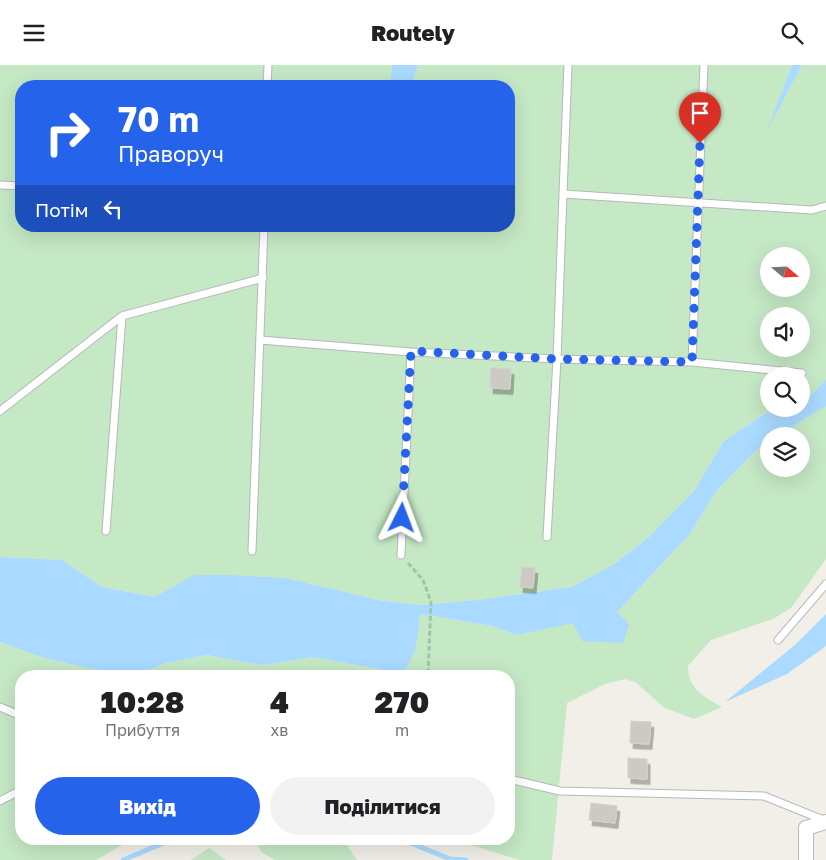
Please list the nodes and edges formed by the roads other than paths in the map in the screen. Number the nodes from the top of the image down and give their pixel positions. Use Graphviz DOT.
graph roads {
  1 [pos="268,65"];
  2 [pos="568,65"];
  3 [pos="704,65"];
  4 [pos="267,80"];
  5 [pos="0,185"];
  6 [pos="15,186"];
  7 [pos="563,193"];
  8 [pos="698,202"];
  9 [pos="826,206"];
  10 [pos="264,232"];
  11 [pos="263,278"];
  12 [pos="122,316"];
  13 [pos="260,340"];
  14 [pos="411,351"];
  15 [pos="557,359"];
  16 [pos="692,362"];
  17 [pos="760,369"];
  18 [pos="0,411"];
  19 [pos="106,531"];
  20 [pos="547,537"];
  21 [pos="252,551"];
  22 [pos="400,555"];
  23 [pos="826,584"];
  24 [pos="778,640"];
  25 [pos="0,707"];
  26 [pos="15,713"];
  27 [pos="515,780"];
  28 [pos="15,793"];
  29 [pos="0,801"];
  30 [pos="826,821"];
  31 [pos="806,860"];
  1 -- 4 [label="lane"];
  2 -- 7 [label="lane"];
  3 -- 8 [label="lane"];
  5 -- 6 [label="lane"];
  7 -- 8 [label="lane"];
  7 -- 15 [label="lane"];
  8 -- 9 [label="lane"];
  8 -- 16 [label="lane"];
  10 -- 11 [label="lane"];
  11 -- 12 [label="lane"];
  11 -- 13 [label="lane"];
  12 -- 18 [label="lane"];
  12 -- 19 [label="lane"];
  13 -- 14 [label="lane"];
  13 -- 21 [label="lane"];
  14 -- 15 [label="lane"];
  14 -- 22 [label="lane"];
  15 -- 16 [label="lane"];
  15 -- 20 [label="lane"];
  16 -- 17 [label="lane"];
  23 -- 24 [label="lane"];
  25 -- 26 [label="lane"];
  27 -- 30 [label="lane"];
  28 -- 29 [label="lane"];
  30 -- 31 [label="street"];
}
